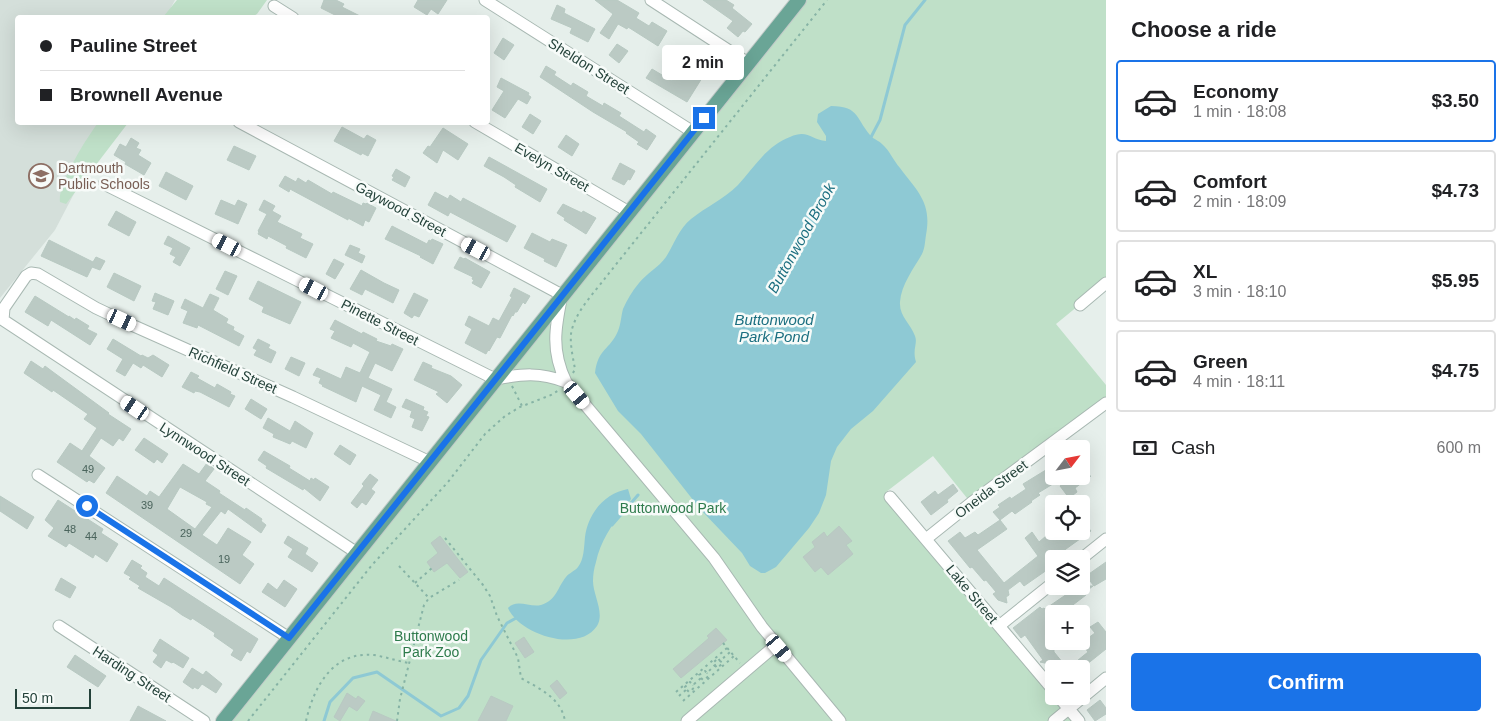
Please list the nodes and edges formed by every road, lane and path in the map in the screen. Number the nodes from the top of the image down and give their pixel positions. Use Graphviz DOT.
graph roads {
  1 [pos="484,0"];
  2 [pos="651,0"];
  3 [pos="798,0"];
  4 [pos="827,0"];
  5 [pos="274,6"];
  6 [pos="288,15"];
  7 [pos="748,63"];
  8 [pos="245,125"];
  9 [pos="479,125"];
  10 [pos="693,132"];
  11 [pos="104,184"];
  12 [pos="629,212"];
  13 [pos="1106,284"];
  14 [pos="562,295"];
  15 [pos="1080,305"];
  16 [pos="3,320"];
  17 [pos="495,379"];
  18 [pos="566,382"];
  19 [pos="1106,403"];
  20 [pos="430,462"];
  21 [pos="38,475"];
  22 [pos="890,497"];
  23 [pos="445,538"];
  24 [pos="926,539"];
  25 [pos="1106,539"];
  26 [pos="357,552"];
  27 [pos="1090,552"];
  28 [pos="399,566"];
  29 [pos="432,568"];
  30 [pos="459,580"];
  31 [pos="415,583"];
  32 [pos="1045,589"];
  33 [pos="429,598"];
  34 [pos="59,626"];
  35 [pos="1000,626"];
  36 [pos="289,638"];
  37 [pos="724,644"];
  38 [pos="776,645"];
  39 [pos="726,648"];
  40 [pos="730,652"];
  41 [pos="734,656"];
  42 [pos="715,659"];
  43 [pos="720,661"];
  44 [pos="409,664"];
  45 [pos="715,666"];
  46 [pos="721,666"];
  47 [pos="746,671"];
  48 [pos="701,672"];
  49 [pos="707,673"];
  50 [pos="701,678"];
  51 [pos="1106,678"];
  52 [pos="707,679"];
  53 [pos="1045,680"];
  54 [pos="687,684"];
  55 [pos="693,684"];
  56 [pos="687,689"];
  57 [pos="693,691"];
  58 [pos="676,692"];
  59 [pos="679,696"];
  60 [pos="684,701"];
  61 [pos="1066,705"];
  62 [pos="1069,709"];
  63 [pos="204,721"];
  64 [pos="223,721"];
  65 [pos="248,721"];
  66 [pos="306,721"];
  67 [pos="397,721"];
  68 [pos="565,721"];
  69 [pos="687,721"];
  70 [pos="840,721"];
  71 [pos="1054,721"];
  72 [pos="1079,721"];
  1 -- 10 [label="street, Sheldon Street"];
  2 -- 7 [label="street"];
  3 -- 7 [label="main road"];
  4 -- 18 [label="path"];
  5 -- 6 [label="street"];
  7 -- 10 [label="main road"];
  8 -- 14 [label="street, Gaywood Street"];
  9 -- 12 [label="street, Evelyn Street"];
  10 -- 12 [label="main road"];
  11 -- 17 [label="street, Pinette Street"];
  12 -- 14 [label="main road"];
  13 -- 15 [label="street"];
  14 -- 17 [label="main road"];
  14 -- 18 [label="street"];
  16 -- 20 [label="street, Richfield Street"];
  16 -- 26 [label="street, Lynnwood Street"];
  17 -- 18 [label="street"];
  17 -- 20 [label="main road"];
  18 -- 38 [label="street"];
  18 -- 65 [label="path"];
  19 -- 24 [label="street, Oneida Street"];
  20 -- 26 [label="main road"];
  21 -- 36 [label="street"];
  22 -- 24 [label="street, Lake Street"];
  23 -- 68 [label="path"];
  24 -- 35 [label="street, Lake Street"];
  25 -- 27 [label="street"];
  26 -- 36 [label="main road"];
  28 -- 31 [label="path"];
  29 -- 31 [label="path"];
  30 -- 33 [label="path"];
  31 -- 33 [label="path"];
  32 -- 35 [label="street"];
  33 -- 44 [label="path"];
  34 -- 63 [label="street, Harding Street"];
  35 -- 53 [label="street, Lake Street"];
  36 -- 64 [label="main road"];
  37 -- 39 [label="path"];
  38 -- 47 [label="street"];
  38 -- 70 [label="street"];
  39 -- 40 [label="path"];
  39 -- 42 [label="path"];
  40 -- 41 [label="path"];
  40 -- 43 [label="path"];
  41 -- 46 [label="path"];
  41 -- 47 [label="path"];
  42 -- 43 [label="path"];
  42 -- 45 [label="path"];
  42 -- 48 [label="path"];
  43 -- 46 [label="path"];
  44 -- 66 [label="path"];
  44 -- 67 [label="path"];
  45 -- 46 [label="path"];
  45 -- 49 [label="path"];
  46 -- 52 [label="path"];
  47 -- 69 [label="street"];
  48 -- 49 [label="path"];
  48 -- 50 [label="path"];
  48 -- 54 [label="path"];
  49 -- 52 [label="path"];
  50 -- 52 [label="path"];
  50 -- 55 [label="path"];
  51 -- 62 [label="street"];
  52 -- 57 [label="path"];
  54 -- 55 [label="path"];
  54 -- 56 [label="path"];
  54 -- 58 [label="path"];
  55 -- 57 [label="path"];
  56 -- 57 [label="path"];
  56 -- 59 [label="path"];
  57 -- 60 [label="path"];
  61 -- 62 [label="street"];
  62 -- 71 [label="street"];
  62 -- 72 [label="street"];
}
